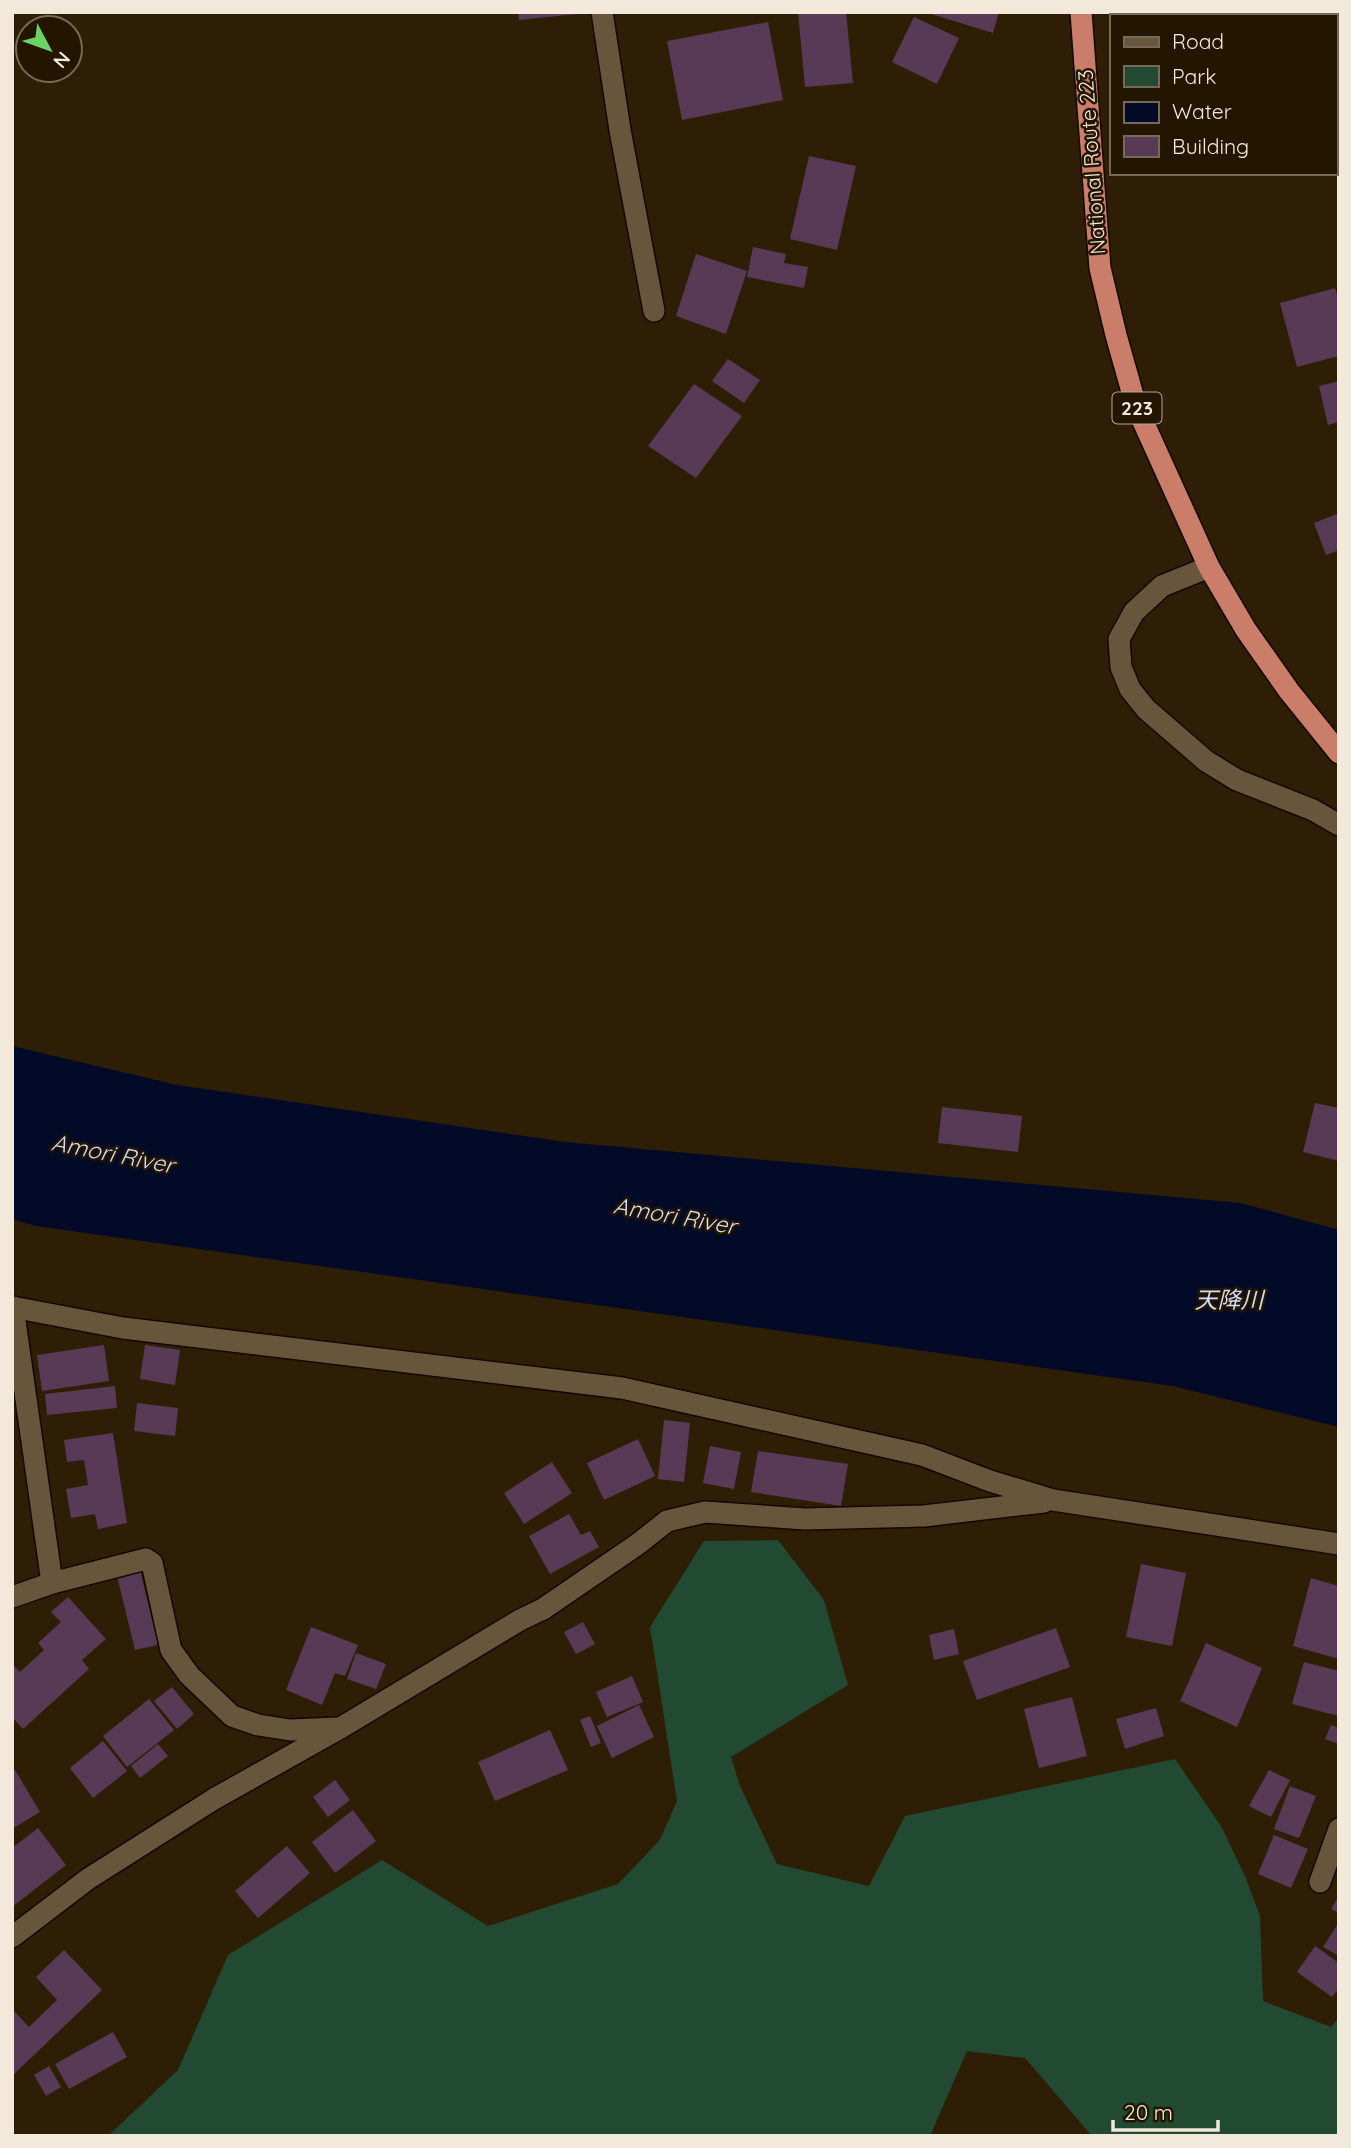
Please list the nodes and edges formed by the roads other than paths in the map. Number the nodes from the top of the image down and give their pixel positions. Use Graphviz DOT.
graph roads {
  1 [pos="602,12"];
  2 [pos="1081,12"];
  3 [pos="654,311"];
  4 [pos="1209,567"];
  5 [pos="1339,753"];
  6 [pos="1339,825"];
  7 [pos="12,1307"];
  8 [pos="1053,1500"];
  9 [pos="1339,1544"];
  10 [pos="52,1583"];
  11 [pos="12,1597"];
  12 [pos="342,1727"];
  13 [pos="1339,1829"];
  14 [pos="1320,1882"];
  15 [pos="12,1937"];
  1 -- 3 [label="street"];
  2 -- 4 [label="highway, National Route 223 / 223"];
  4 -- 5 [label="highway, National Route 223 / 223"];
  4 -- 6 [label="street"];
  7 -- 8 [label="street"];
  7 -- 10 [label="street"];
  8 -- 9 [label="street"];
  8 -- 12 [label="street"];
  10 -- 11 [label="street"];
  10 -- 12 [label="street"];
  12 -- 15 [label="street"];
  13 -- 14 [label="street"];
}
